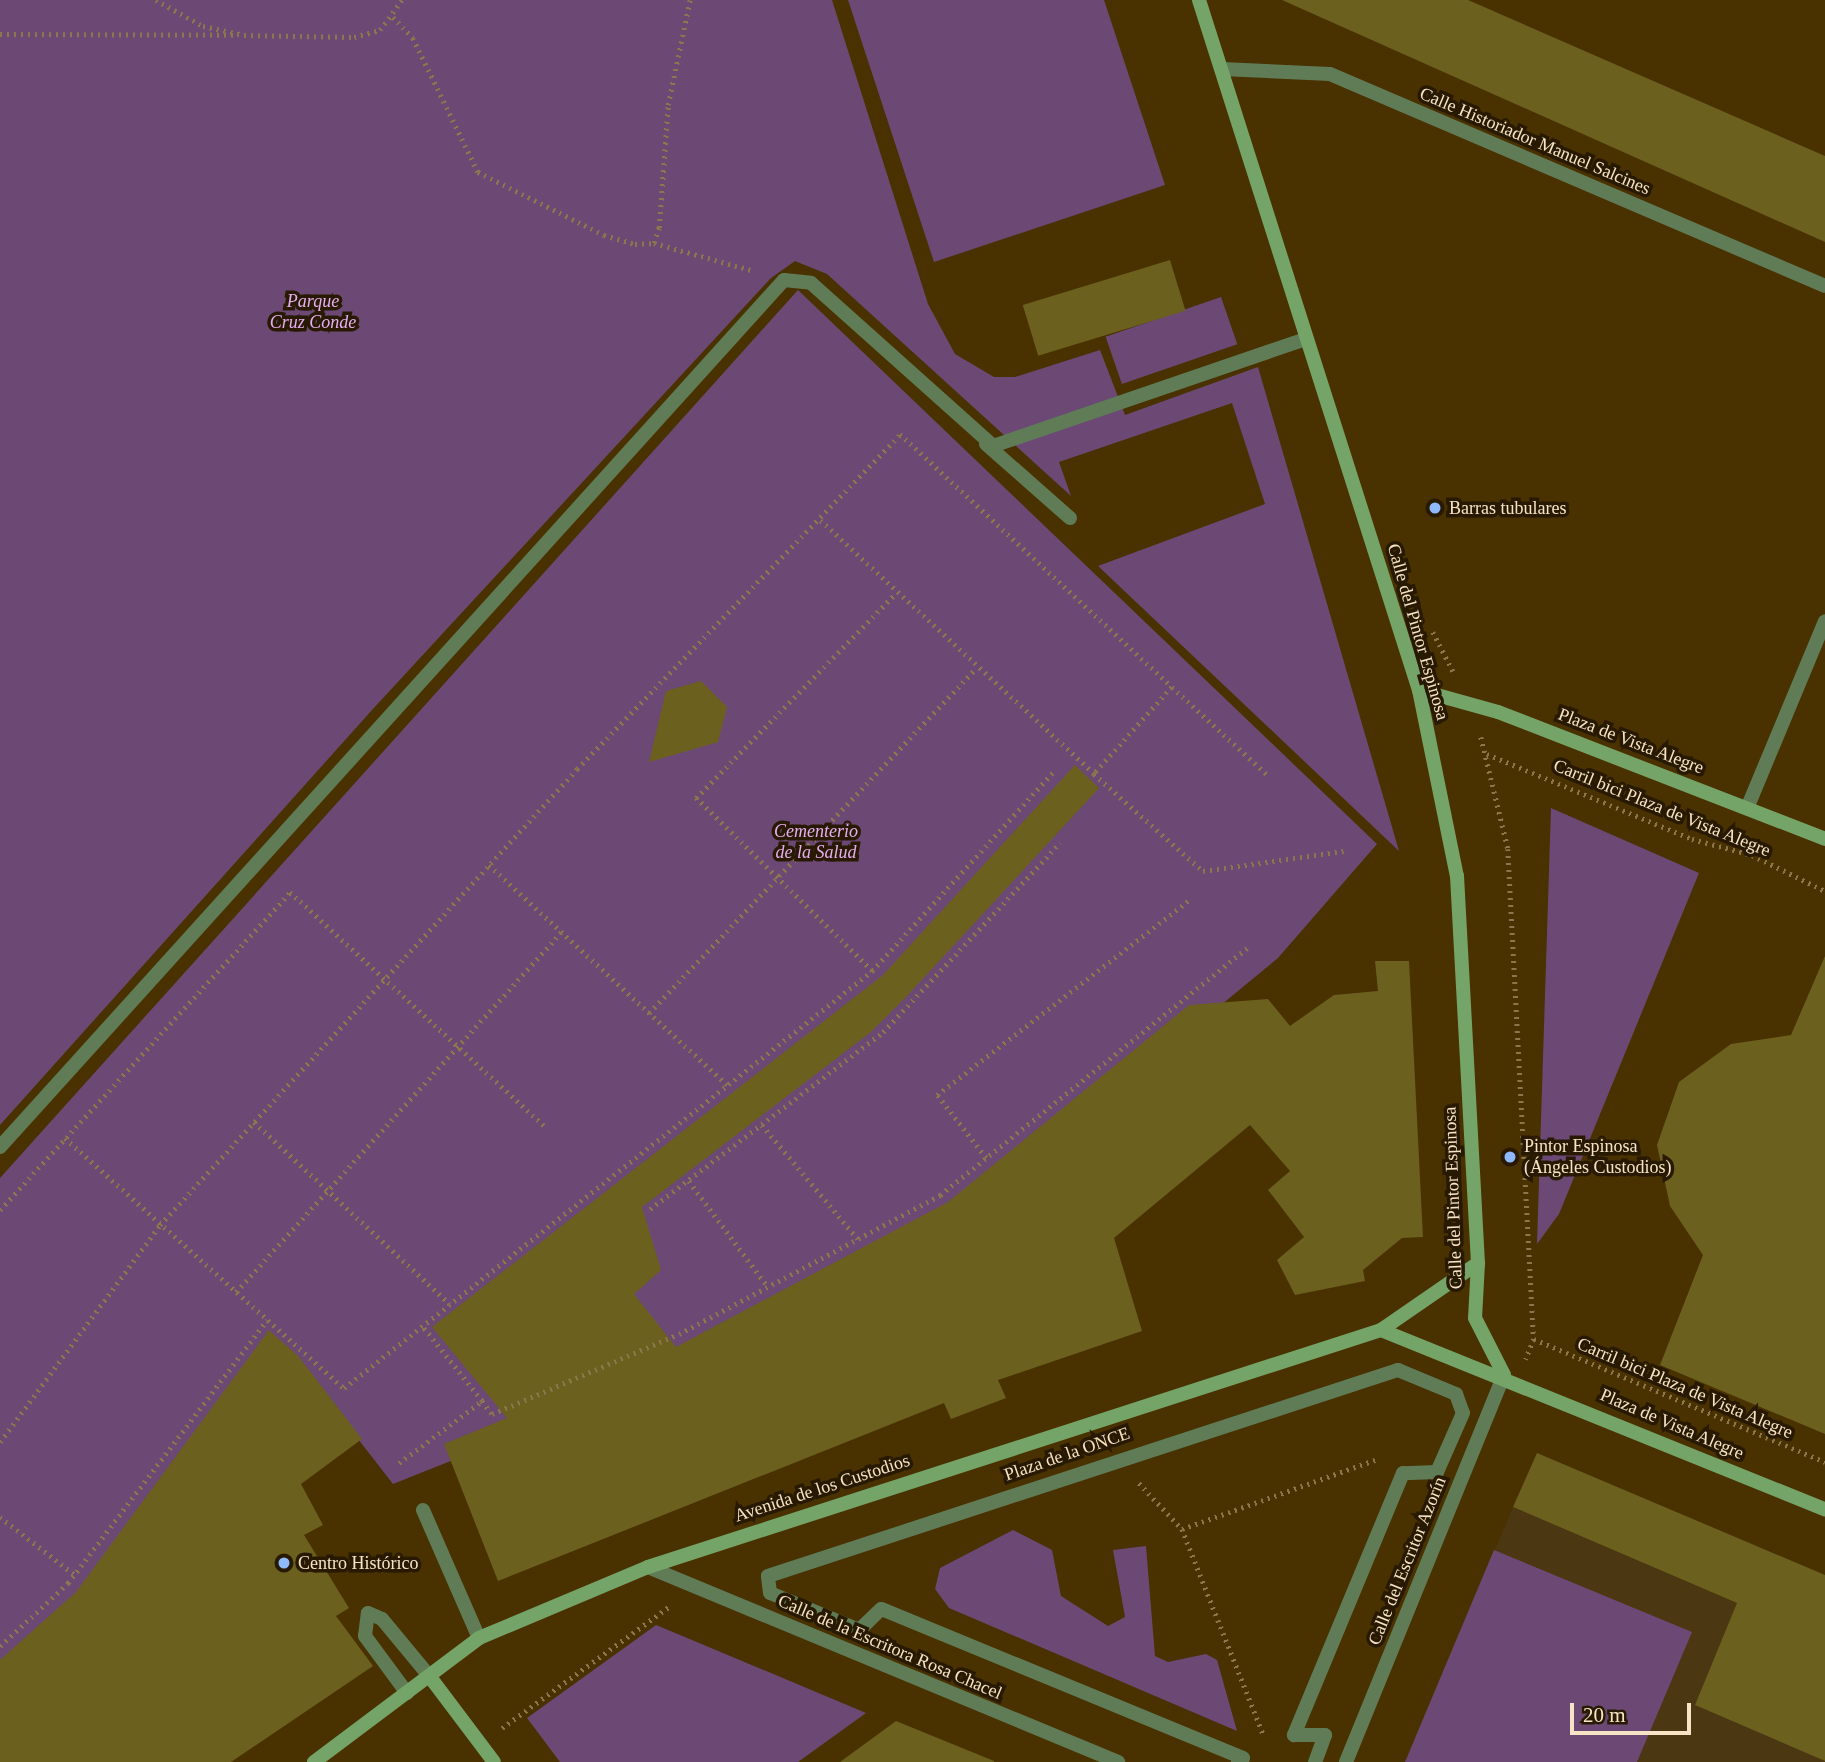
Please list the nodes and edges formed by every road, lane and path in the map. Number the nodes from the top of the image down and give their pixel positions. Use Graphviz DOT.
graph roads {
  1 [pos="156,0"];
  2 [pos="402,0"];
  3 [pos="691,0"];
  4 [pos="1199,0"];
  5 [pos="393,17"];
  6 [pos="0,34"];
  7 [pos="244,35"];
  8 [pos="1222,69"];
  9 [pos="654,243"];
  10 [pos="765,276"];
  11 [pos="1825,286"];
  12 [pos="1306,339"];
  13 [pos="985,443"];
  14 [pos="1070,518"];
  15 [pos="819,519"];
  16 [pos="896,593"];
  17 [pos="1825,621"];
  18 [pos="975,669"];
  19 [pos="1172,687"];
  20 [pos="1419,690"];
  21 [pos="1487,754"];
  22 [pos="1052,773"];
  23 [pos="1094,774"];
  24 [pos="1270,777"];
  25 [pos="1748,806"];
  26 [pos="1825,839"];
  27 [pos="1060,843"];
  28 [pos="1344,851"];
  29 [pos="489,865"];
  30 [pos="775,881"];
  31 [pos="1825,891"];
  32 [pos="1189,900"];
  33 [pos="562,931"];
  34 [pos="1247,948"];
  35 [pos="872,971"];
  36 [pos="385,980"];
  37 [pos="649,1013"];
  38 [pos="457,1047"];
  39 [pos="727,1085"];
  40 [pos="254,1122"];
  41 [pos="762,1125"];
  42 [pos="547,1128"];
  43 [pos="65,1138"];
  44 [pos="0,1147"];
  45 [pos="986,1158"];
  46 [pos="689,1181"];
  47 [pos="328,1191"];
  48 [pos="650,1209"];
  49 [pos="0,1210"];
  50 [pos="160,1225"];
  51 [pos="858,1239"];
  52 [pos="1478,1263"];
  53 [pos="768,1287"];
  54 [pos="236,1292"];
  55 [pos="450,1304"];
  56 [pos="267,1319"];
  57 [pos="422,1326"];
  58 [pos="1381,1330"];
  59 [pos="1534,1339"];
  60 [pos="1504,1375"];
  61 [pos="482,1401"];
  62 [pos="0,1442"];
  63 [pos="1390,1454"];
  64 [pos="1825,1462"];
  65 [pos="399,1463"];
  66 [pos="1129,1472"];
  67 [pos="1825,1509"];
  68 [pos="423,1510"];
  69 [pos="0,1517"];
  70 [pos="1182,1529"];
  71 [pos="648,1567"];
  72 [pos="75,1575"];
  73 [pos="479,1638"];
  74 [pos="0,1646"];
  75 [pos="430,1677"];
  76 [pos="407,1693"];
  77 [pos="1268,1745"];
  78 [pos="314,1762"];
  79 [pos="494,1762"];
  80 [pos="1118,1762"];
  81 [pos="1238,1762"];
  82 [pos="1315,1762"];
  83 [pos="1346,1762"];
  1 -- 7 [label="path"];
  2 -- 5 [label="path"];
  3 -- 9 [label="path"];
  4 -- 8 [label="street, Calle del Pintor Espinosa"];
  5 -- 7 [label="path"];
  5 -- 9 [label="path"];
  6 -- 7 [label="path"];
  8 -- 11 [label="street, Calle Historiador Manuel Salcines"];
  8 -- 12 [label="street, Calle del Pintor Espinosa"];
  9 -- 10 [label="path"];
  12 -- 13 [label="street"];
  12 -- 20 [label="street, Calle del Pintor Espinosa"];
  13 -- 14 [label="street"];
  13 -- 44 [label="street"];
  15 -- 16 [label="path"];
  15 -- 19 [label="path"];
  15 -- 29 [label="path"];
  16 -- 18 [label="path"];
  16 -- 30 [label="path"];
  17 -- 25 [label="street"];
  18 -- 23 [label="path"];
  18 -- 30 [label="path"];
  19 -- 23 [label="path"];
  19 -- 24 [label="path"];
  20 -- 25 [label="street, Plaza de Vista Alegre"];
  20 -- 52 [label="street, Calle del Pintor Espinosa"];
  21 -- 31 [label="path, Carril bici Plaza de Vista Alegre"];
  22 -- 35 [label="path"];
  23 -- 28 [label="path"];
  25 -- 26 [label="street, Plaza de Vista Alegre"];
  27 -- 41 [label="path"];
  29 -- 33 [label="path"];
  29 -- 36 [label="path"];
  30 -- 35 [label="path"];
  30 -- 37 [label="path"];
  32 -- 45 [label="path"];
  33 -- 37 [label="path"];
  33 -- 38 [label="path"];
  34 -- 45 [label="path"];
  35 -- 39 [label="path"];
  36 -- 38 [label="path"];
  36 -- 40 [label="path"];
  36 -- 43 [label="path"];
  37 -- 39 [label="path"];
  38 -- 42 [label="path"];
  38 -- 47 [label="path"];
  39 -- 55 [label="path"];
  40 -- 47 [label="path"];
  40 -- 50 [label="path"];
  41 -- 46 [label="path"];
  41 -- 51 [label="path"];
  43 -- 49 [label="path"];
  43 -- 50 [label="path"];
  45 -- 51 [label="path"];
  46 -- 48 [label="path"];
  46 -- 53 [label="path"];
  47 -- 54 [label="path"];
  47 -- 55 [label="path"];
  50 -- 54 [label="path"];
  50 -- 62 [label="path"];
  51 -- 53 [label="path"];
  52 -- 58 [label="street, Avenida de los Custodios"];
  52 -- 60 [label="street, Calle del Pintor Espinosa"];
  53 -- 61 [label="path"];
  54 -- 56 [label="path"];
  55 -- 57 [label="path"];
  56 -- 57 [label="path"];
  56 -- 72 [label="path"];
  57 -- 61 [label="path"];
  58 -- 60 [label="street"];
  58 -- 71 [label="street, Avenida de los Custodios"];
  59 -- 64 [label="path, Carril bici Plaza de Vista Alegre"];
  60 -- 67 [label="street, Plaza de Vista Alegre"];
  60 -- 83 [label="street, Calle del Escritor Azorín"];
  61 -- 65 [label="path"];
  63 -- 70 [label="path"];
  66 -- 70 [label="path"];
  68 -- 73 [label="street"];
  69 -- 72 [label="path"];
  70 -- 77 [label="path"];
  71 -- 73 [label="street, Avenida de los Custodios"];
  71 -- 80 [label="street, Calle de la Escritora Rosa Chacel"];
  72 -- 74 [label="path"];
  73 -- 75 [label="street, Avenida de los Custodios"];
  75 -- 76 [label="street, Avenida de los Custodios"];
  75 -- 76 [label="street"];
  75 -- 79 [label="street"];
  76 -- 78 [label="street, Avenida de los Custodios"];
  81 -- 82 [label="street, Plaza de la ONCE"];
}
